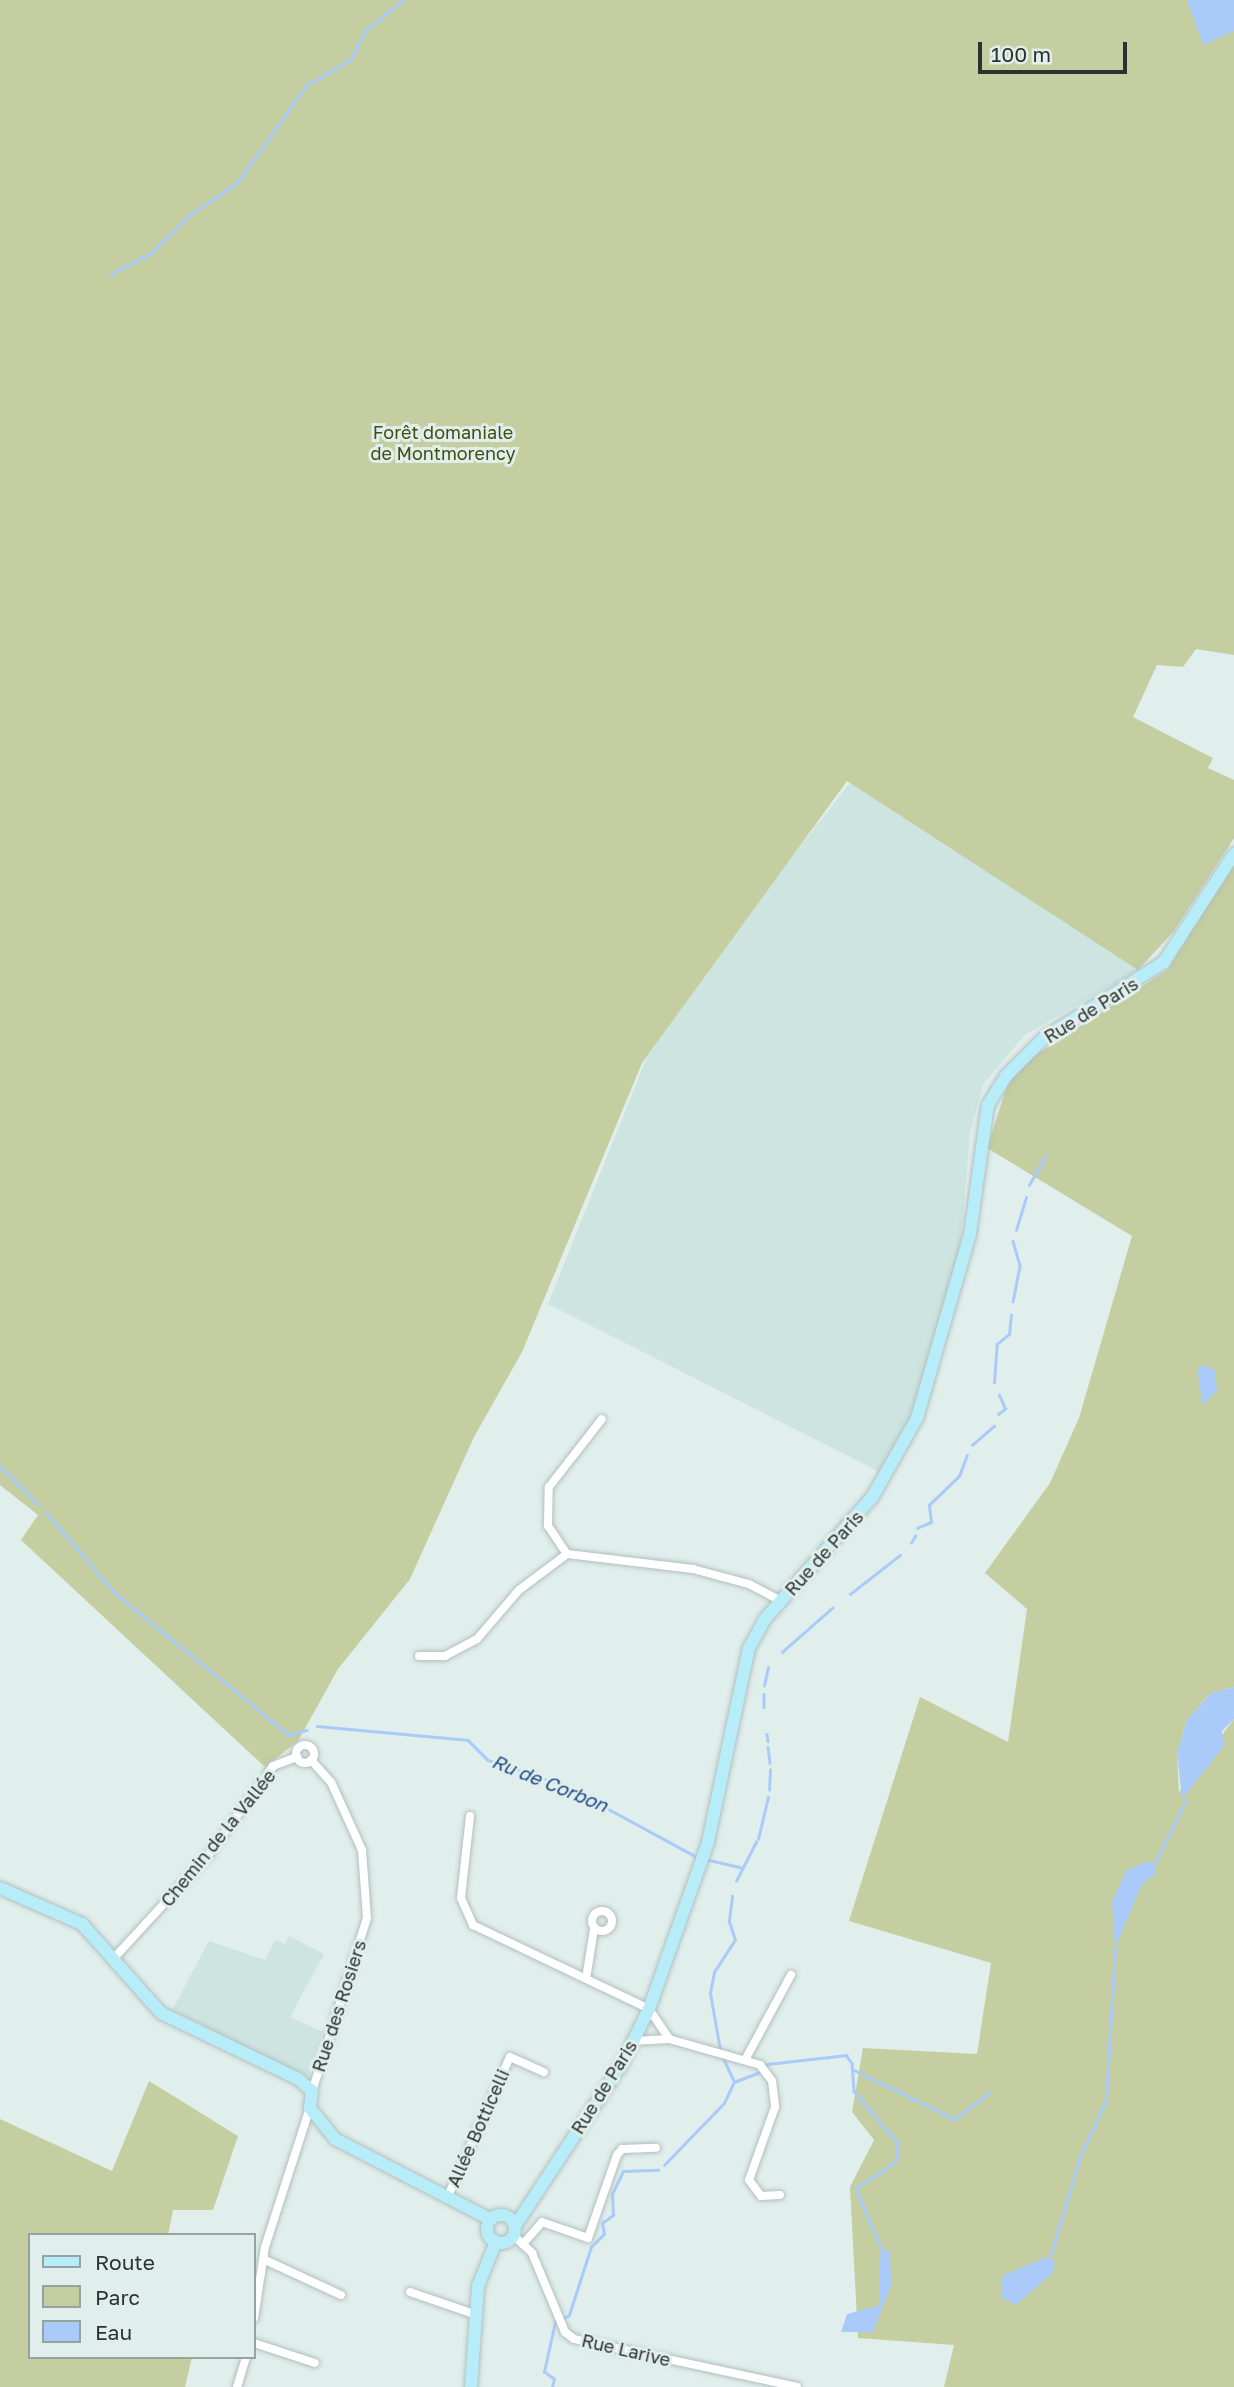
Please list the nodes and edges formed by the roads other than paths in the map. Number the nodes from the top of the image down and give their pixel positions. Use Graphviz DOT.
graph roads {
  1 [pos="1234,854"];
  2 [pos="602,1419"];
  3 [pos="567,1554"];
  4 [pos="781,1601"];
  5 [pos="419,1656"];
  6 [pos="297,1757"];
  7 [pos="312,1760"];
  8 [pos="470,1816"];
  9 [pos="0,1888"];
  10 [pos="594,1929"];
  11 [pos="115,1957"];
  12 [pos="791,1975"];
  13 [pos="586,1979"];
  14 [pos="649,2009"];
  15 [pos="669,2039"];
  16 [pos="633,2042"];
  17 [pos="746,2060"];
  18 [pos="544,2072"];
  19 [pos="312,2091"];
  20 [pos="310,2108"];
  21 [pos="656,2148"];
  22 [pos="780,2194"];
  23 [pos="448,2196"];
  24 [pos="490,2219"];
  25 [pos="515,2231"];
  26 [pos="496,2242"];
  27 [pos="263,2259"];
  28 [pos="410,2292"];
  29 [pos="341,2294"];
  30 [pos="256,2305"];
  31 [pos="474,2314"];
  32 [pos="256,2344"];
  33 [pos="245,2359"];
  34 [pos="315,2363"];
  35 [pos="237,2387"];
  36 [pos="471,2387"];
  37 [pos="797,2387"];
  1 -- 4 [label="main road, Rue de Paris"];
  2 -- 3 [label="street"];
  3 -- 4 [label="street"];
  3 -- 5 [label="street"];
  4 -- 14 [label="main road, Rue de Paris"];
  6 -- 7 [label="street"];
  6 -- 7 [label="street"];
  6 -- 11 [label="street, Chemin de la Vallée"];
  7 -- 19 [label="street, Rue des Rosiers"];
  8 -- 13 [label="street"];
  9 -- 11 [label="main road"];
  10 -- 13 [label="street"];
  11 -- 19 [label="main road"];
  12 -- 17 [label="street"];
  13 -- 14 [label="street"];
  14 -- 15 [label="street"];
  14 -- 16 [label="main road, Rue de Paris"];
  15 -- 16 [label="street"];
  15 -- 17 [label="street"];
  16 -- 25 [label="main road, Rue de Paris"];
  17 -- 22 [label="street"];
  18 -- 23 [label="street, Allée Botticelli"];
  19 -- 20 [label="main road, Rue des Rosiers"];
  20 -- 23 [label="main road"];
  20 -- 27 [label="street, Rue des Rosiers"];
  21 -- 25 [label="street"];
  23 -- 24 [label="main road"];
  24 -- 25 [label="main road"];
  24 -- 26 [label="main road"];
  25 -- 26 [label="main road"];
  25 -- 37 [label="street, Rue Larive"];
  26 -- 31 [label="main road"];
  27 -- 29 [label="street"];
  27 -- 30 [label="street, Rue des Rosiers"];
  28 -- 31 [label="street"];
  31 -- 36 [label="main road"];
  32 -- 34 [label="street"];
  33 -- 35 [label="street"];
}
